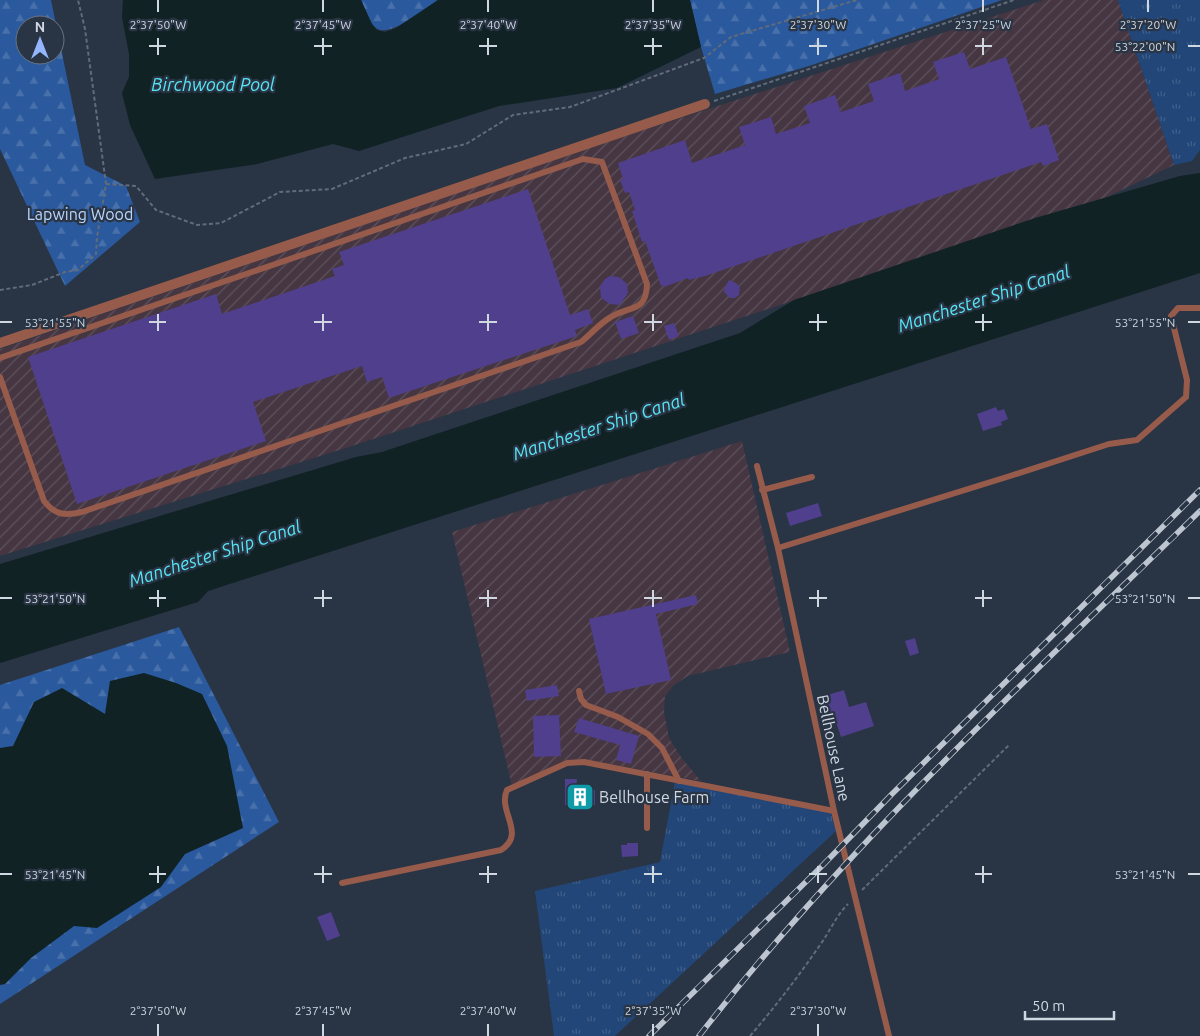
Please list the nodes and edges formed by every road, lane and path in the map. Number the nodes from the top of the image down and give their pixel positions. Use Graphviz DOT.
graph roads {
  1 [pos="78,0"];
  2 [pos="858,0"];
  3 [pos="1014,0"];
  4 [pos="704,104"];
  5 [pos="106,184"];
  6 [pos="0,290"];
  7 [pos="1200,308"];
  8 [pos="0,343"];
  9 [pos="0,358"];
  10 [pos="0,376"];
  11 [pos="757,466"];
  12 [pos="812,477"];
  13 [pos="762,490"];
  14 [pos="778,548"];
  15 [pos="579,691"];
  16 [pos="1009,745"];
  17 [pos="647,774"];
  18 [pos="679,781"];
  19 [pos="834,811"];
  20 [pos="647,828"];
  21 [pos="342,883"];
  22 [pos="855,897"];
  23 [pos="750,1036"];
  24 [pos="889,1036"];
  1 -- 5 [label="path"];
  2 -- 5 [label="path"];
  3 -- 4 [label="path"];
  4 -- 8 [label="street"];
  5 -- 6 [label="path"];
  7 -- 14 [label="lane"];
  9 -- 10 [label="lane"];
  11 -- 13 [label="lane, Bellhouse Lane"];
  12 -- 13 [label="lane"];
  13 -- 14 [label="lane, Bellhouse Lane"];
  14 -- 19 [label="lane, Bellhouse Lane"];
  15 -- 18 [label="lane"];
  16 -- 22 [label="path"];
  17 -- 18 [label="lane"];
  17 -- 20 [label="lane"];
  17 -- 21 [label="lane"];
  18 -- 19 [label="lane"];
  19 -- 22 [label="lane, Bellhouse Lane"];
  22 -- 23 [label="path"];
  22 -- 24 [label="lane, Bellhouse Lane"];
}
